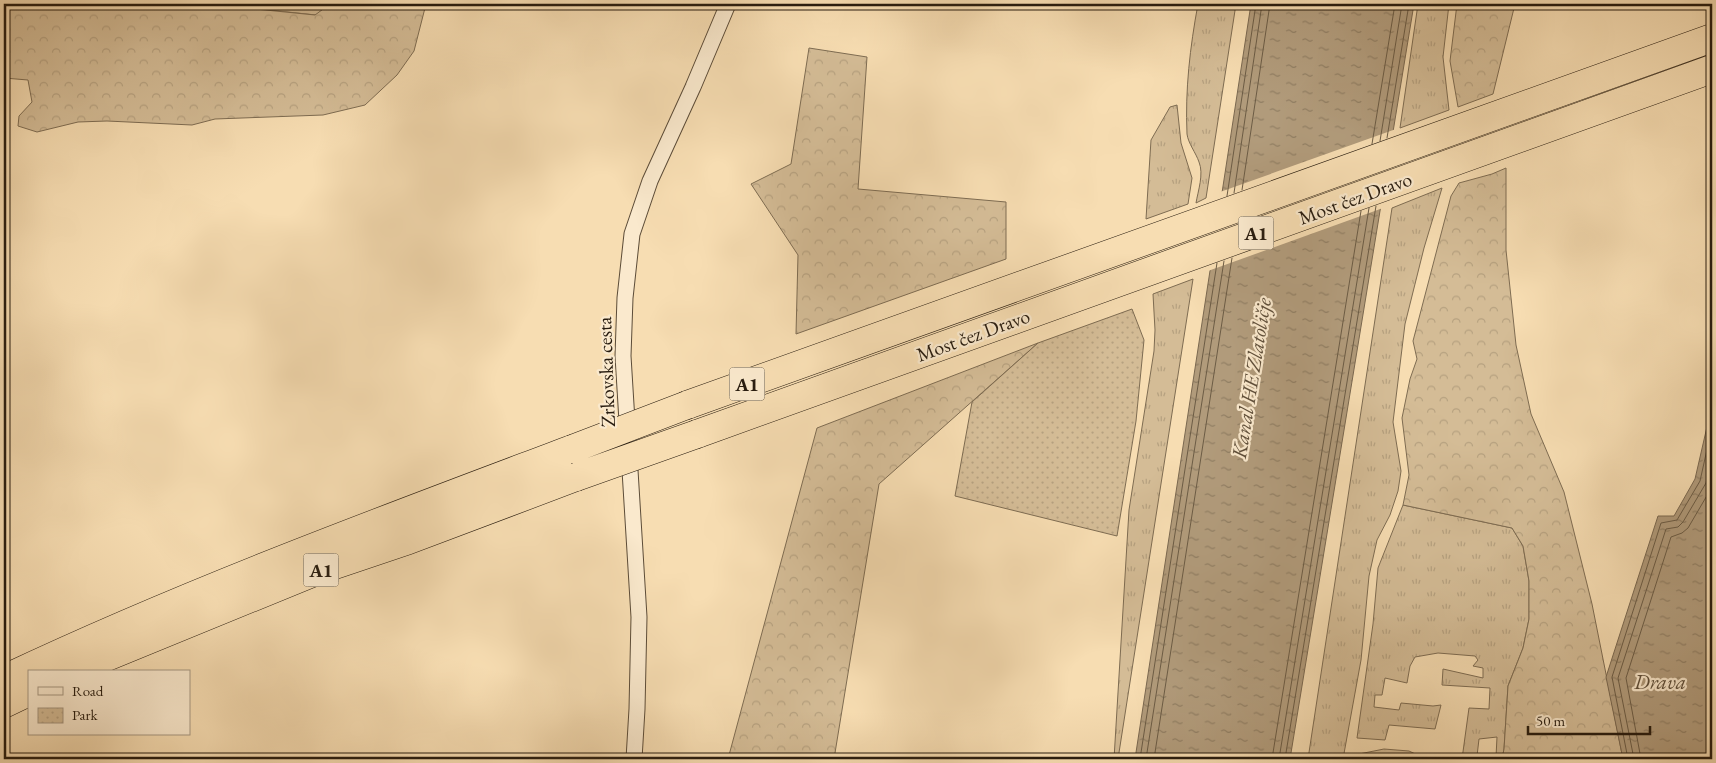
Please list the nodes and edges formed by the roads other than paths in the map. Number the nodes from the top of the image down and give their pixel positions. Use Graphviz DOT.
graph roads {
  1 [pos="728,4"];
  2 [pos="1712,38"];
  3 [pos="1712,69"];
  4 [pos="75,670"];
  5 [pos="4,678"];
  6 [pos="28,692"];
  7 [pos="4,704"];
  8 [pos="634,759"];
  1 -- 8 [label="street, Zrkovska cesta"];
  2 -- 5 [label="highway, Most čez Dravo / A1, bridge"];
  3 -- 4 [label="highway, Most čez Dravo / A1, bridge"];
  6 -- 7 [label="highway"];
}
